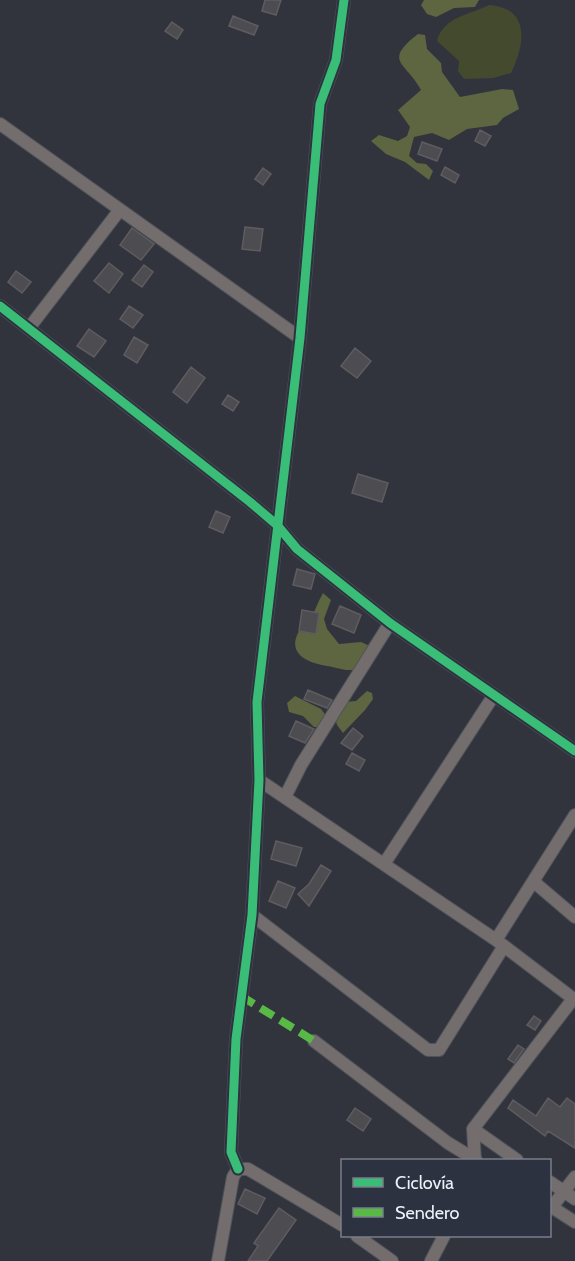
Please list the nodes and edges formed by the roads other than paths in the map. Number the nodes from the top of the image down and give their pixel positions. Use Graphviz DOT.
graph roads {
  1 [pos="344,0"];
  2 [pos="0,124"];
  3 [pos="119,211"];
  4 [pos="0,306"];
  5 [pos="29,328"];
  6 [pos="300,338"];
  7 [pos="277,525"];
  8 [pos="390,623"];
  9 [pos="494,695"];
  10 [pos="575,751"];
  11 [pos="259,780"];
  12 [pos="285,797"];
  13 [pos="575,815"];
  14 [pos="384,864"];
  15 [pos="534,882"];
  16 [pos="252,915"];
  17 [pos="575,917"];
  18 [pos="500,943"];
  19 [pos="574,1000"];
  20 [pos="314,1041"];
  21 [pos="473,1129"];
  22 [pos="474,1159"];
  23 [pos="476,1159"];
  24 [pos="514,1159"];
  25 [pos="238,1169"];
  26 [pos="575,1177"];
  27 [pos="551,1183"];
  28 [pos="564,1192"];
  29 [pos="575,1199"];
  30 [pos="551,1205"];
  31 [pos="551,1207"];
  32 [pos="575,1222"];
  33 [pos="341,1224"];
  34 [pos="358,1237"];
  35 [pos="443,1237"];
  36 [pos="218,1261"];
  37 [pos="392,1261"];
  38 [pos="431,1261"];
  1 -- 6 [label="street"];
  2 -- 3 [label="street"];
  3 -- 5 [label="street"];
  3 -- 6 [label="street"];
  4 -- 5 [label="street"];
  5 -- 7 [label="street"];
  6 -- 7 [label="street"];
  7 -- 8 [label="street"];
  7 -- 11 [label="street"];
  8 -- 9 [label="street"];
  8 -- 12 [label="street"];
  9 -- 10 [label="street"];
  9 -- 14 [label="street"];
  11 -- 12 [label="street"];
  11 -- 16 [label="street"];
  12 -- 14 [label="street"];
  13 -- 15 [label="street"];
  14 -- 18 [label="street"];
  15 -- 17 [label="street"];
  15 -- 18 [label="street"];
  16 -- 18 [label="street"];
  16 -- 25 [label="street"];
  18 -- 19 [label="street"];
  19 -- 21 [label="street"];
  20 -- 22 [label="street"];
  21 -- 23 [label="street"];
  21 -- 24 [label="street"];
  25 -- 33 [label="street"];
  25 -- 36 [label="street"];
  26 -- 28 [label="street"];
  27 -- 28 [label="street"];
  28 -- 29 [label="street"];
  28 -- 30 [label="street"];
  31 -- 32 [label="street"];
  34 -- 37 [label="street"];
  35 -- 38 [label="street"];
}
